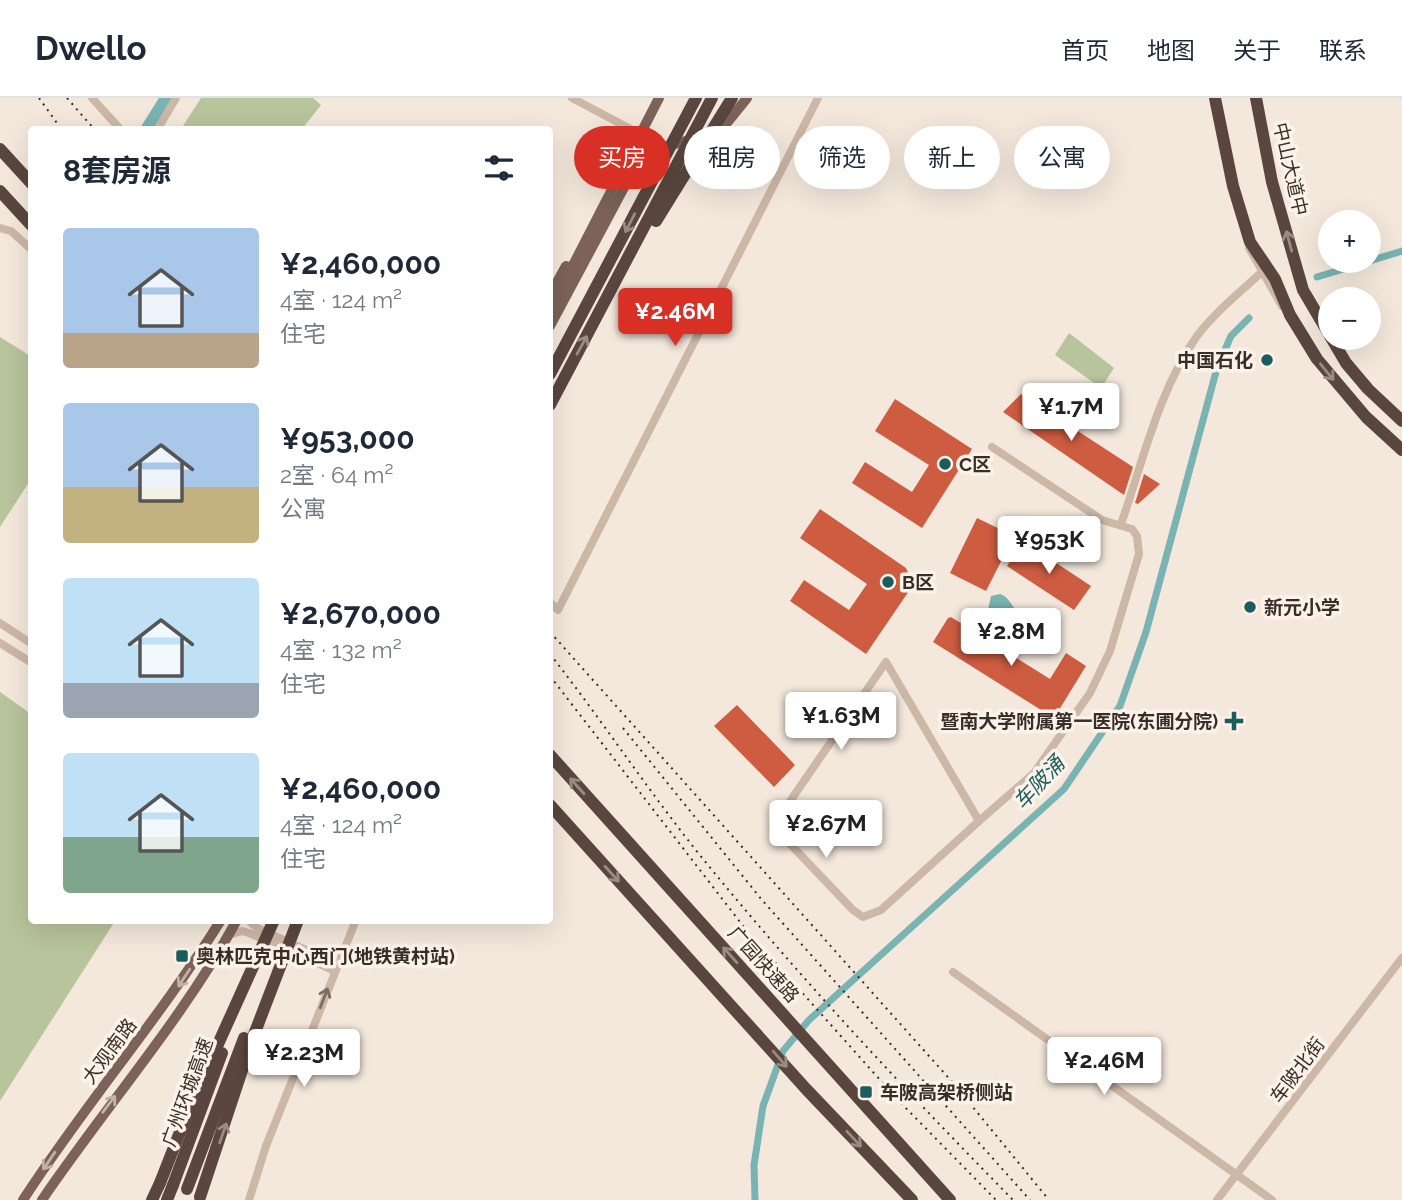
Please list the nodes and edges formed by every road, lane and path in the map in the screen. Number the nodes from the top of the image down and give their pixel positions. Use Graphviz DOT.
graph roads {
  1 [pos="92,98"];
  2 [pos="176,98"];
  3 [pos="572,98"];
  4 [pos="661,98"];
  5 [pos="695,98"];
  6 [pos="712,98"];
  7 [pos="732,98"];
  8 [pos="747,98"];
  9 [pos="818,98"];
  10 [pos="1215,98"];
  11 [pos="1256,98"];
  12 [pos="117,126"];
  13 [pos="159,126"];
  14 [pos="625,126"];
  15 [pos="645,126"];
  16 [pos="649,126"];
  17 [pos="670,146"];
  18 [pos="0,149"];
  19 [pos="28,180"];
  20 [pos="613,189"];
  21 [pos="622,189"];
  22 [pos="0,191"];
  23 [pos="28,222"];
  24 [pos="0,228"];
  25 [pos="1245,231"];
  26 [pos="589,237"];
  27 [pos="28,246"];
  28 [pos="622,270"];
  29 [pos="1262,272"];
  30 [pos="553,290"];
  31 [pos="553,304"];
  32 [pos="1290,315"];
  33 [pos="553,320"];
  34 [pos="553,368"];
  35 [pos="553,399"];
  36 [pos="1402,421"];
  37 [pos="992,447"];
  38 [pos="1402,450"];
  39 [pos="1121,524"];
  40 [pos="553,605"];
  41 [pos="0,623"];
  42 [pos="28,640"];
  43 [pos="0,643"];
  44 [pos="28,660"];
  45 [pos="553,758"];
  46 [pos="553,808"];
  47 [pos="979,821"];
  48 [pos="218,924"];
  49 [pos="235,924"];
  50 [pos="252,924"];
  51 [pos="274,924"];
  52 [pos="290,924"];
  53 [pos="296,924"];
  54 [pos="354,924"];
  55 [pos="229,935"];
  56 [pos="1402,958"];
  57 [pos="336,968"];
  58 [pos="953,972"];
  59 [pos="1237,1174"];
  60 [pos="167,1184"];
  61 [pos="185,1194"];
  62 [pos="200,1198"];
  63 [pos="23,1200"];
  64 [pos="42,1200"];
  65 [pos="152,1200"];
  66 [pos="167,1200"];
  67 [pos="249,1200"];
  68 [pos="912,1200"];
  69 [pos="952,1200"];
  70 [pos="1217,1200"];
  71 [pos="1272,1200"];
  1 -- 12 [label="street"];
  2 -- 13 [label="street"];
  3 -- 14 [label="street"];
  4 -- 15 [label="main road"];
  4 -- 16 [label="main road"];
  5 -- 34 [label="highway, one-way, bridge"];
  6 -- 28 [label="highway, bridge"];
  7 -- 28 [label="highway, bridge"];
  8 -- 17 [label="main road"];
  9 -- 40 [label="street"];
  10 -- 25 [label="highway"];
  36 -- 11 [label="highway, 中山大道中, one-way"];
  18 -- 19 [label="highway"];
  20 -- 26 [label="main road"];
  21 -- 33 [label="main road"];
  22 -- 23 [label="highway"];
  24 -- 27 [label="street"];
  25 -- 29 [label="street"];
  25 -- 32 [label="highway"];
  26 -- 30 [label="main road"];
  26 -- 31 [label="main road"];
  35 -- 28 [label="highway, one-way, bridge"];
  29 -- 32 [label="street"];
  29 -- 39 [label="street"];
  32 -- 38 [label="highway, one-way"];
  37 -- 39 [label="street"];
  39 -- 47 [label="street"];
  41 -- 42 [label="street"];
  43 -- 44 [label="street"];
  69 -- 45 [label="highway, 广园快速路, one-way"];
  46 -- 68 [label="highway, one-way"];
  47 -- 47 [label="street"];
  48 -- 63 [label="main road, 大观南路, one-way"];
  49 -- 55 [label="main road, 大观南路"];
  50 -- 57 [label="street"];
  51 -- 60 [label="highway, bridge"];
  52 -- 61 [label="highway, 广州环城高速, bridge"];
  62 -- 53 [label="highway, one-way, bridge"];
  54 -- 57 [label="street"];
  55 -- 57 [label="street"];
  64 -- 55 [label="main road, 大观南路, one-way"];
  56 -- 59 [label="street, 车陂北街"];
  67 -- 57 [label="street, one-way"];
  58 -- 59 [label="street"];
  59 -- 70 [label="street, 车陂北街"];
  59 -- 71 [label="street"];
  60 -- 65 [label="highway"];
  60 -- 66 [label="highway"];
}
